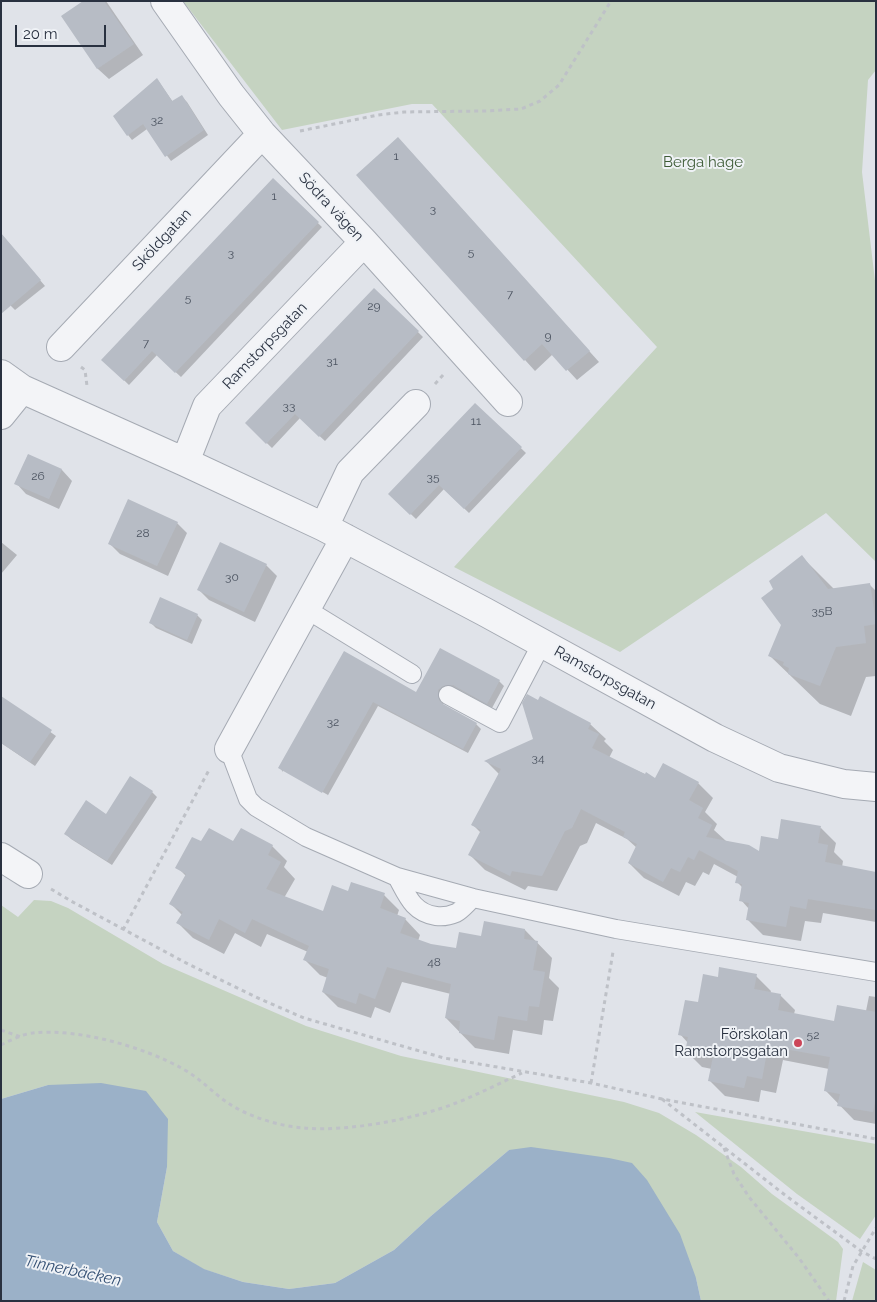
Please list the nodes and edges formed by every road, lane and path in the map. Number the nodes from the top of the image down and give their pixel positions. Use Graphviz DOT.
graph roads {
  1 [pos="165,1"];
  2 [pos="611,1"];
  3 [pos="262,134"];
  4 [pos="364,242"];
  5 [pos="61,347"];
  6 [pos="464,352"];
  7 [pos="11,382"];
  8 [pos="508,402"];
  9 [pos="416,404"];
  10 [pos="1,415"];
  11 [pos="93,420"];
  12 [pos="185,462"];
  13 [pos="335,533"];
  14 [pos="306,609"];
  15 [pos="542,643"];
  16 [pos="412,674"];
  17 [pos="448,695"];
  18 [pos="229,749"];
  19 [pos="876,787"];
  20 [pos="1,857"];
  21 [pos="28,874"];
  22 [pos="396,877"];
  23 [pos="474,898"];
  24 [pos="616,929"];
  25 [pos="123,930"];
  26 [pos="876,972"];
  27 [pos="1,1030"];
  28 [pos="21,1037"];
  29 [pos="1,1045"];
  30 [pos="523,1072"];
  31 [pos="591,1083"];
  32 [pos="662,1099"];
  33 [pos="876,1139"];
  34 [pos="723,1146"];
  35 [pos="876,1228"];
  36 [pos="862,1250"];
  37 [pos="876,1259"];
  38 [pos="829,1301"];
  39 [pos="844,1301"];
  1 -- 3 [label="street, Södra vägen"];
  2 -- 3 [label="path"];
  3 -- 4 [label="street, Södra vägen"];
  3 -- 5 [label="street, Sköldgatan"];
  4 -- 6 [label="street, Södra vägen"];
  4 -- 12 [label="street, Ramstorpsgatan"];
  5 -- 11 [label="path"];
  6 -- 8 [label="street, Södra vägen"];
  6 -- 9 [label="path"];
  7 -- 10 [label="street"];
  7 -- 11 [label="street, Ramstorpsgatan"];
  9 -- 13 [label="street"];
  11 -- 12 [label="street, Ramstorpsgatan"];
  12 -- 13 [label="street, Ramstorpsgatan"];
  13 -- 14 [label="street"];
  13 -- 15 [label="street, Ramstorpsgatan"];
  14 -- 16 [label="lane"];
  14 -- 18 [label="street"];
  15 -- 17 [label="lane"];
  15 -- 19 [label="street, Ramstorpsgatan"];
  18 -- 22 [label="lane"];
  18 -- 25 [label="path"];
  20 -- 21 [label="street"];
  21 -- 25 [label="path"];
  22 -- 23 [label="lane"];
  22 -- 23 [label="lane"];
  23 -- 24 [label="lane"];
  24 -- 26 [label="lane"];
  24 -- 31 [label="path"];
  25 -- 30 [label="path"];
  27 -- 28 [label="path"];
  28 -- 29 [label="path"];
  28 -- 30 [label="path"];
  30 -- 31 [label="path"];
  31 -- 32 [label="path"];
  32 -- 33 [label="path"];
  32 -- 34 [label="path"];
  34 -- 36 [label="path"];
  34 -- 38 [label="path"];
  35 -- 36 [label="path"];
  36 -- 37 [label="path"];
  36 -- 39 [label="path"];
}
